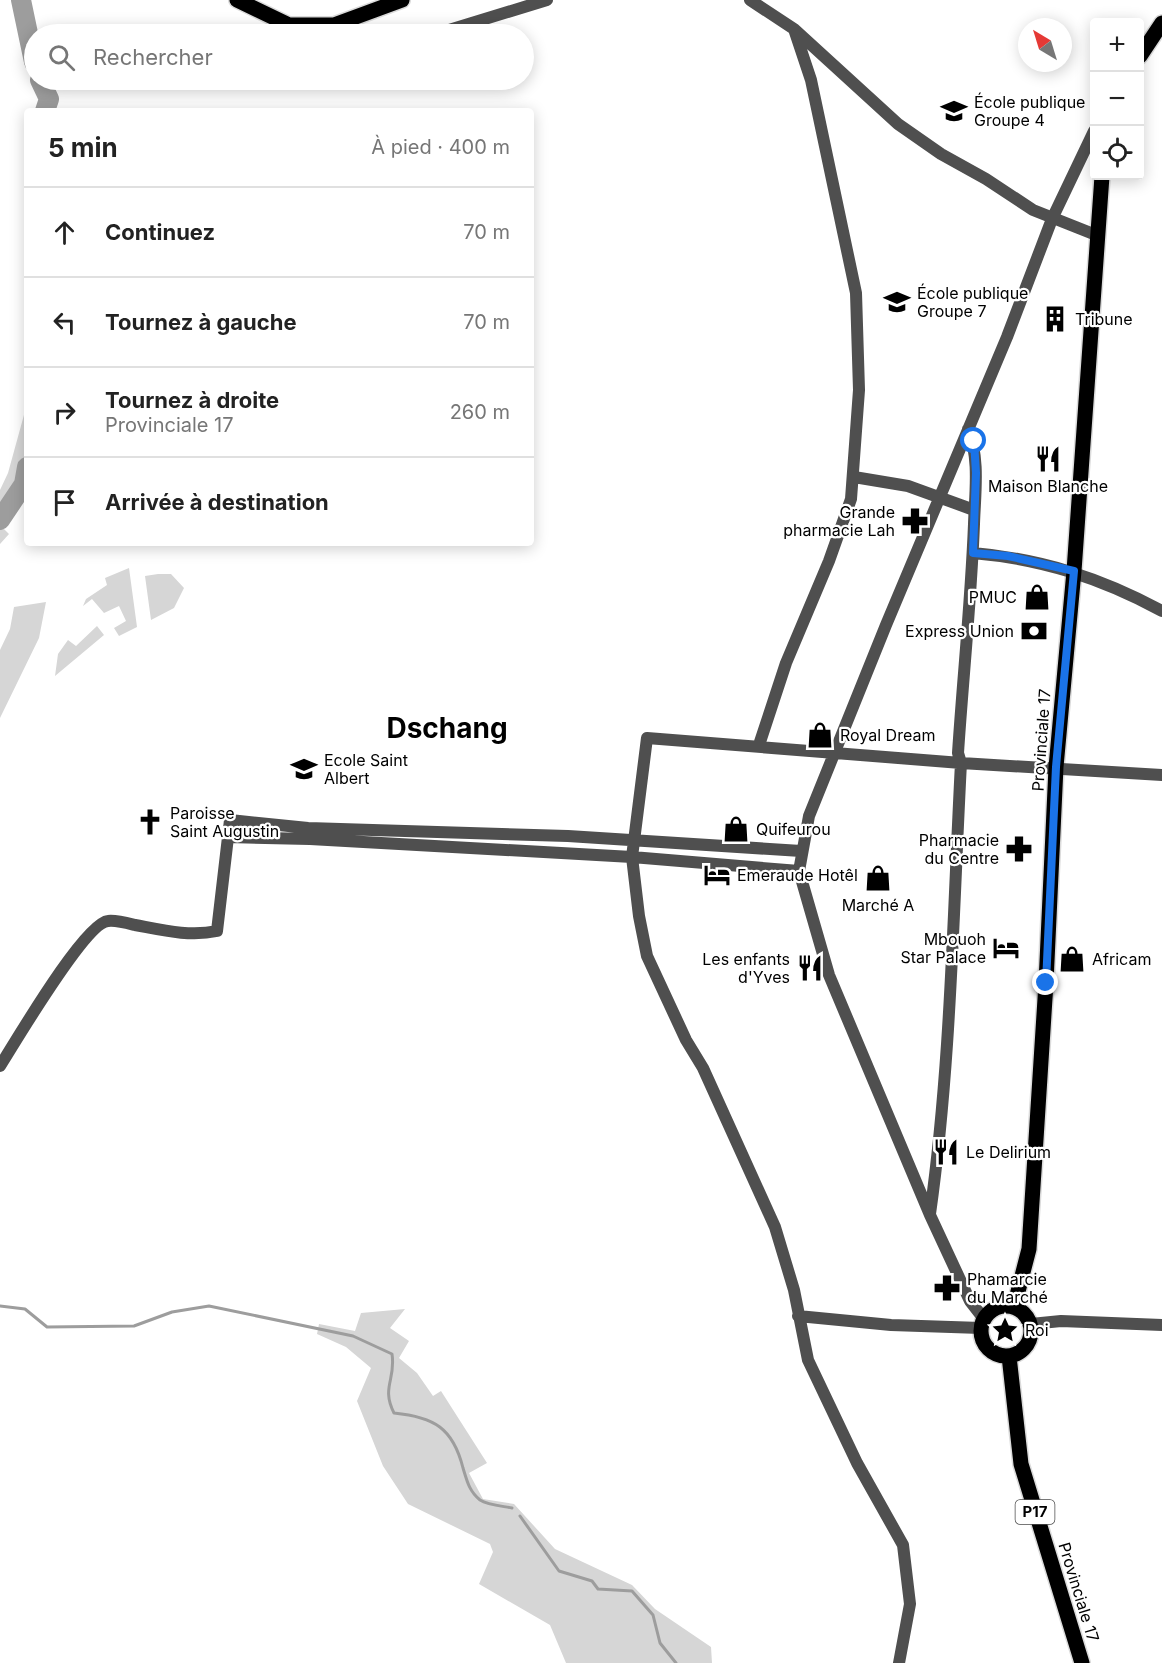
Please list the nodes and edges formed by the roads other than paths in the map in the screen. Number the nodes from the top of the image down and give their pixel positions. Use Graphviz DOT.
graph roads {
  1 [pos="237,0"];
  2 [pos="402,0"];
  3 [pos="547,0"];
  4 [pos="750,0"];
  5 [pos="1162,23"];
  6 [pos="287,24"];
  7 [pos="338,24"];
  8 [pos="468,24"];
  9 [pos="794,29"];
  10 [pos="1144,50"];
  11 [pos="1090,141"];
  12 [pos="1102,180"];
  13 [pos="1052,219"];
  14 [pos="1096,235"];
  15 [pos="968,429"];
  16 [pos="854,477"];
  17 [pos="940,496"];
  18 [pos="974,510"];
  19 [pos="973,553"];
  20 [pos="1074,571"];
  21 [pos="1162,611"];
  22 [pos="759,745"];
  23 [pos="835,753"];
  24 [pos="961,763"];
  25 [pos="1056,767"];
  26 [pos="1162,775"];
  27 [pos="228,837"];
  28 [pos="632,840"];
  29 [pos="801,851"];
  30 [pos="632,857"];
  31 [pos="799,871"];
  32 [pos="0,1066"];
  33 [pos="930,1215"];
  34 [pos="1014,1307"];
  35 [pos="798,1316"];
  36 [pos="983,1324"];
  37 [pos="1031,1324"];
  38 [pos="1162,1325"];
  39 [pos="1009,1356"];
  40 [pos="899,1663"];
  41 [pos="1082,1663"];
  1 -- 6 [label="main road"];
  2 -- 7 [label="main road"];
  3 -- 8 [label="street"];
  4 -- 9 [label="street"];
  5 -- 10 [label="main road"];
  9 -- 13 [label="street"];
  9 -- 16 [label="street"];
  11 -- 13 [label="street"];
  12 -- 14 [label="main road, Provinciale 17"];
  13 -- 14 [label="street"];
  13 -- 15 [label="street"];
  14 -- 20 [label="main road, Provinciale 17"];
  15 -- 17 [label="street"];
  15 -- 18 [label="street"];
  16 -- 17 [label="street"];
  16 -- 22 [label="street"];
  17 -- 18 [label="street"];
  17 -- 23 [label="street"];
  18 -- 19 [label="street"];
  19 -- 20 [label="street"];
  19 -- 24 [label="street"];
  20 -- 21 [label="street"];
  20 -- 25 [label="main road, Provinciale 17"];
  22 -- 23 [label="street"];
  22 -- 28 [label="street"];
  23 -- 24 [label="street"];
  23 -- 29 [label="street"];
  24 -- 25 [label="street"];
  24 -- 33 [label="street"];
  25 -- 26 [label="street"];
  25 -- 34 [label="main road, Provinciale 17"];
  27 -- 28 [label="street"];
  27 -- 30 [label="street"];
  27 -- 32 [label="street"];
  28 -- 29 [label="street"];
  28 -- 30 [label="street"];
  29 -- 31 [label="street"];
  30 -- 31 [label="street"];
  30 -- 35 [label="street"];
  31 -- 33 [label="street"];
  33 -- 36 [label="street"];
  34 -- 36 [label="main road"];
  34 -- 37 [label="main road"];
  35 -- 36 [label="street"];
  35 -- 40 [label="street"];
  36 -- 39 [label="main road"];
  37 -- 38 [label="street"];
  37 -- 39 [label="main road"];
  39 -- 41 [label="main road, Provinciale 17 / P17"];
}
